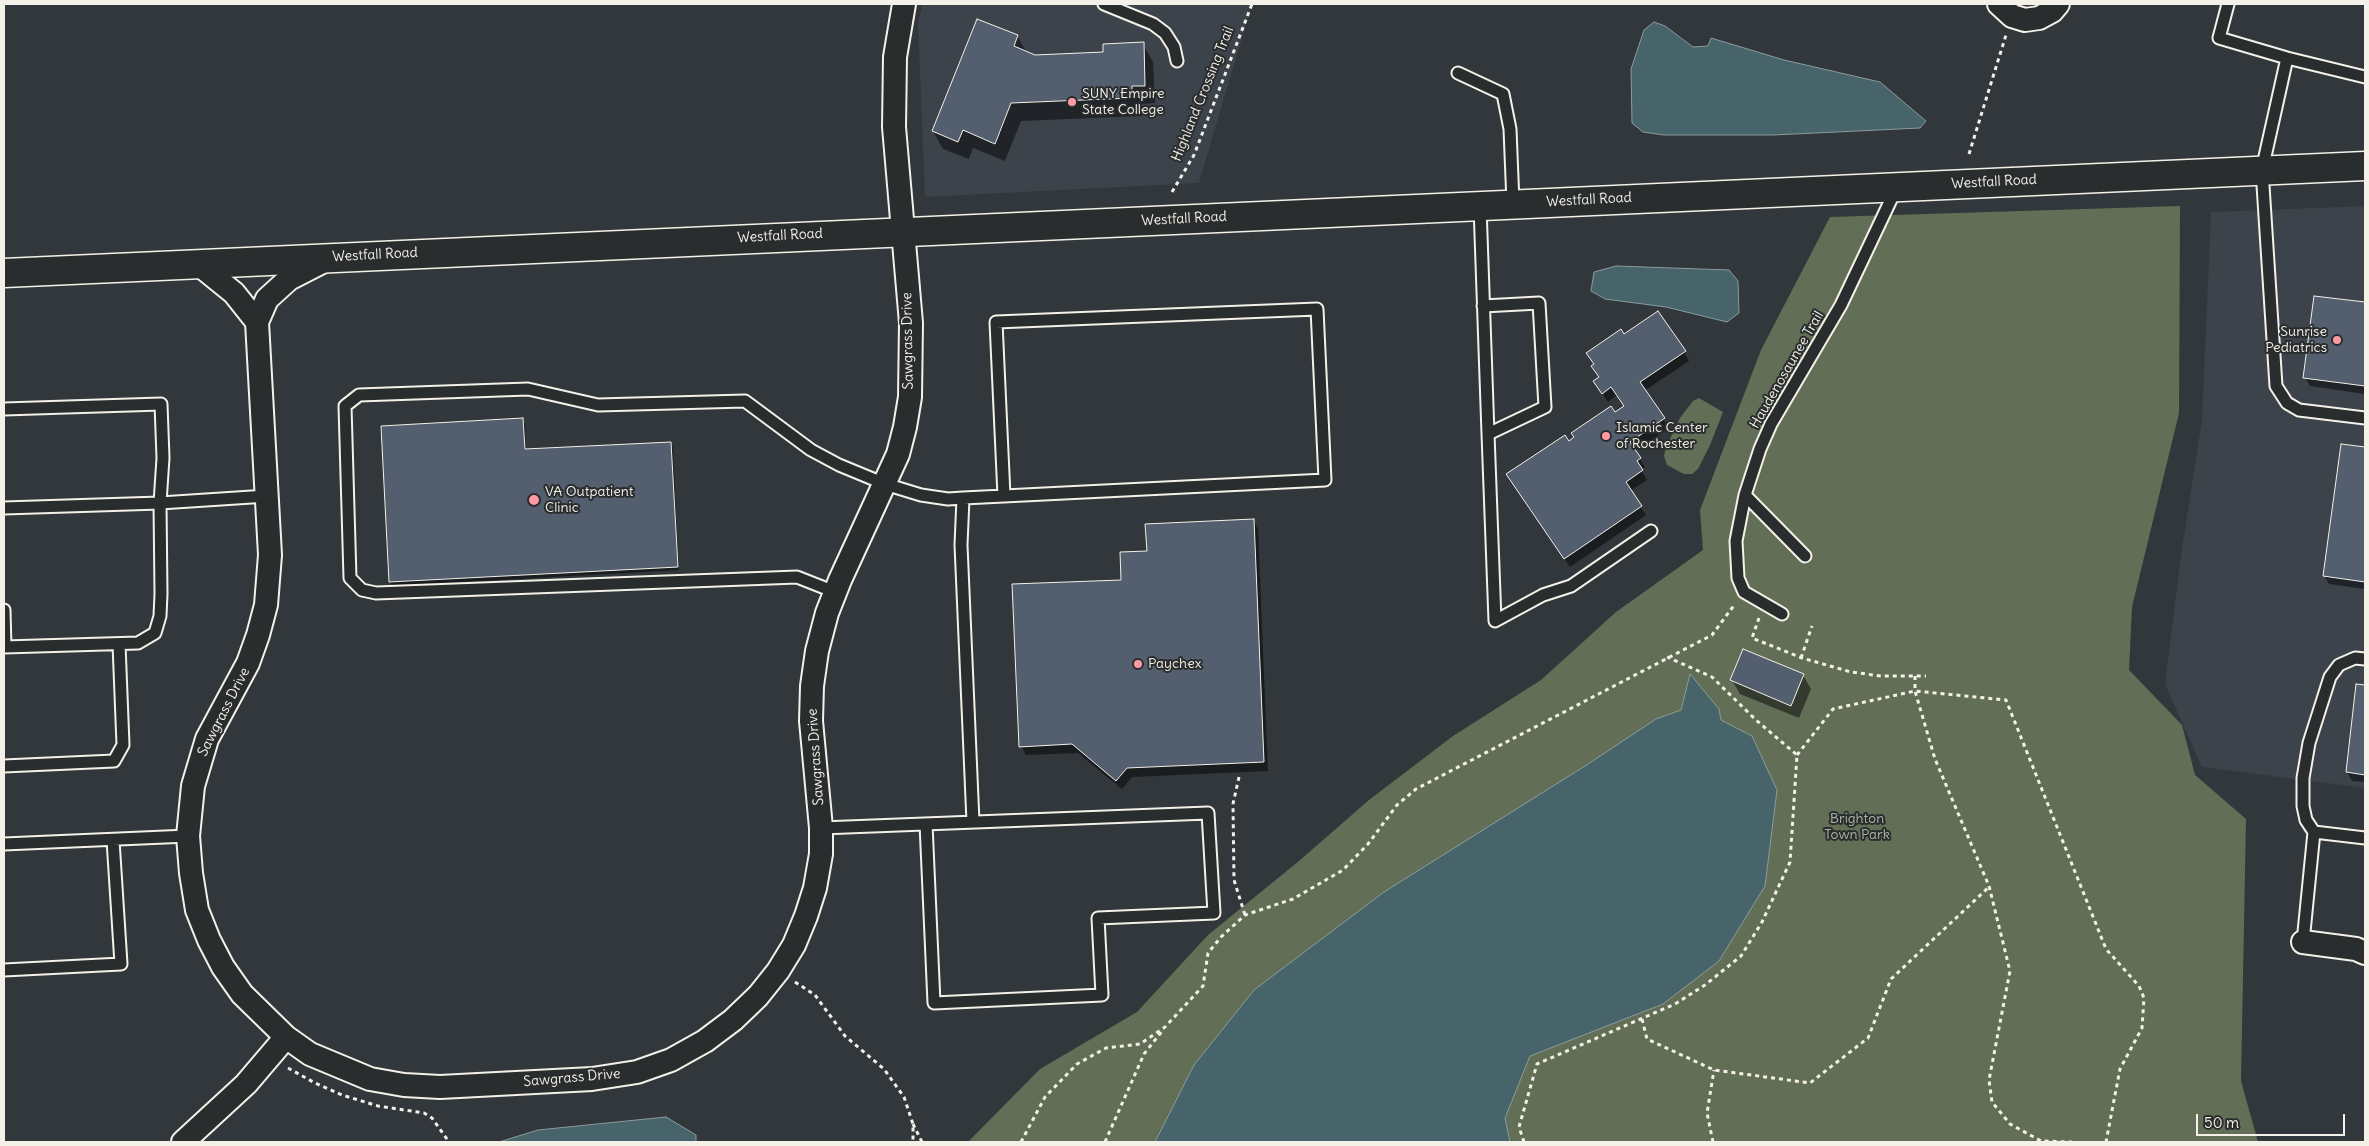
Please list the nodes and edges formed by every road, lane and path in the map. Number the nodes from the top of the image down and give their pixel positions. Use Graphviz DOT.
graph roads {
  1 [pos="904,4"];
  2 [pos="1104,4"];
  3 [pos="1252,4"];
  4 [pos="2058,4"];
  5 [pos="2228,4"];
  6 [pos="1123,7"];
  7 [pos="2005,10"];
  8 [pos="2287,58"];
  9 [pos="1177,61"];
  10 [pos="1458,73"];
  11 [pos="2365,78"];
  12 [pos="1969,154"];
  13 [pos="2365,166"];
  14 [pos="2262,170"];
  15 [pos="1897,186"];
  16 [pos="1172,192"];
  17 [pos="1513,203"];
  18 [pos="1480,205"];
  19 [pos="902,231"];
  20 [pos="333,257"];
  21 [pos="197,263"];
  22 [pos="4,273"];
  23 [pos="1484,306"];
  24 [pos="258,322"];
  25 [pos="4,409"];
  26 [pos="2365,418"];
  27 [pos="1488,434"];
  28 [pos="885,484"];
  29 [pos="1745,495"];
  30 [pos="267,496"];
  31 [pos="1004,496"];
  32 [pos="963,498"];
  33 [pos="160,503"];
  34 [pos="4,508"];
  35 [pos="1652,530"];
  36 [pos="1805,556"];
  37 [pos="835,592"];
  38 [pos="1744,592"];
  39 [pos="4,610"];
  40 [pos="1782,614"];
  41 [pos="1759,618"];
  42 [pos="1812,626"];
  43 [pos="119,644"];
  44 [pos="4,647"];
  45 [pos="1667,657"];
  46 [pos="1801,658"];
  47 [pos="2365,659"];
  48 [pos="1915,676"];
  49 [pos="1926,676"];
  50 [pos="1915,691"];
  51 [pos="1797,755"];
  52 [pos="4,766"];
  53 [pos="1239,777"];
  54 [pos="973,822"];
  55 [pos="926,824"];
  56 [pos="821,828"];
  57 [pos="2314,832"];
  58 [pos="188,836"];
  59 [pos="2365,838"];
  60 [pos="113,840"];
  61 [pos="4,844"];
  62 [pos="1989,886"];
  63 [pos="1245,915"];
  64 [pos="2303,942"];
  65 [pos="2365,953"];
  66 [pos="4,970"];
  67 [pos="788,978"];
  68 [pos="1642,1019"];
  69 [pos="1165,1028"];
  70 [pos="286,1037"];
  71 [pos="1714,1070"];
  72 [pos="913,1124"];
  73 [pos="182,1142"];
  74 [pos="913,1142"];
  75 [pos="922,1142"];
  76 [pos="1021,1142"];
  77 [pos="1105,1142"];
  78 [pos="1524,1142"];
  79 [pos="1713,1142"];
  80 [pos="2072,1142"];
  81 [pos="2106,1142"];
  1 -- 19 [label="street, Sawgrass Drive"];
  2 -- 6 [label="lane"];
  3 -- 16 [label="path, Highland Crossing Trail"];
  4 -- 7 [label="street"];
  5 -- 8 [label="lane"];
  6 -- 9 [label="lane"];
  7 -- 12 [label="path"];
  8 -- 11 [label="lane"];
  8 -- 14 [label="lane"];
  10 -- 17 [label="lane"];
  13 -- 14 [label="street, Westfall Road"];
  14 -- 15 [label="street, Westfall Road"];
  14 -- 26 [label="lane"];
  15 -- 17 [label="street, Westfall Road"];
  15 -- 29 [label="lane, Haudenosaunee Trail"];
  17 -- 18 [label="street, Westfall Road"];
  18 -- 19 [label="street, Westfall Road"];
  18 -- 23 [label="lane"];
  19 -- 20 [label="street, Westfall Road"];
  19 -- 28 [label="street, Sawgrass Drive"];
  20 -- 21 [label="street, Westfall Road"];
  20 -- 24 [label="street, Sawgrass Drive"];
  21 -- 22 [label="street, Westfall Road"];
  21 -- 24 [label="street"];
  23 -- 27 [label="lane"];
  23 -- 27 [label="lane"];
  24 -- 30 [label="street, Sawgrass Drive"];
  25 -- 33 [label="lane"];
  27 -- 35 [label="lane"];
  28 -- 32 [label="lane"];
  28 -- 37 [label="street, Sawgrass Drive"];
  28 -- 37 [label="lane"];
  29 -- 36 [label="lane"];
  29 -- 38 [label="lane, Haudenosaunee Trail"];
  30 -- 33 [label="lane"];
  30 -- 58 [label="street, Sawgrass Drive"];
  31 -- 31 [label="lane"];
  31 -- 32 [label="lane"];
  32 -- 54 [label="lane"];
  33 -- 34 [label="lane"];
  33 -- 43 [label="lane"];
  37 -- 56 [label="street, Sawgrass Drive"];
  38 -- 40 [label="lane"];
  38 -- 45 [label="path"];
  39 -- 44 [label="lane"];
  41 -- 46 [label="path"];
  42 -- 46 [label="path"];
  43 -- 44 [label="lane"];
  43 -- 52 [label="lane"];
  45 -- 51 [label="path"];
  45 -- 63 [label="path"];
  46 -- 48 [label="path"];
  47 -- 57 [label="lane"];
  48 -- 49 [label="path"];
  48 -- 50 [label="path"];
  50 -- 51 [label="path"];
  50 -- 62 [label="path"];
  50 -- 81 [label="path"];
  51 -- 68 [label="path"];
  53 -- 63 [label="path"];
  54 -- 55 [label="lane"];
  54 -- 55 [label="lane"];
  55 -- 56 [label="lane"];
  56 -- 70 [label="street, Sawgrass Drive"];
  57 -- 59 [label="lane"];
  57 -- 64 [label="lane"];
  58 -- 60 [label="lane"];
  58 -- 70 [label="street, Sawgrass Drive"];
  60 -- 61 [label="lane"];
  60 -- 66 [label="lane"];
  62 -- 71 [label="path"];
  62 -- 80 [label="path"];
  63 -- 69 [label="path"];
  64 -- 65 [label="street"];
  67 -- 72 [label="path"];
  68 -- 71 [label="path"];
  68 -- 78 [label="path"];
  69 -- 76 [label="path"];
  69 -- 77 [label="path"];
  70 -- 73 [label="street"];
  71 -- 79 [label="path"];
  72 -- 74 [label="path"];
  72 -- 75 [label="path"];
}
